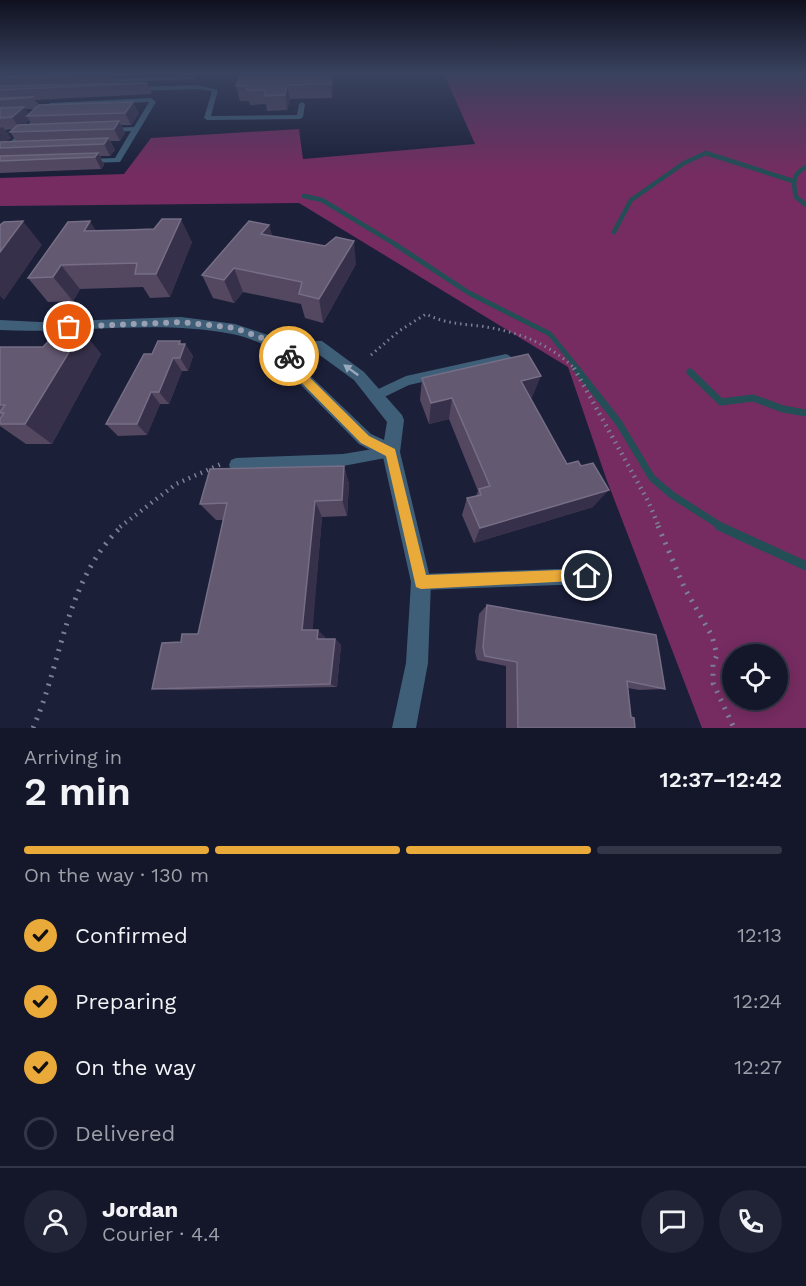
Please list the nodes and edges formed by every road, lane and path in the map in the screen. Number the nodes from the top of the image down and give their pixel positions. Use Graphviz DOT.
graph roads {
  1 [pos="48,108"];
  2 [pos="210,108"];
  3 [pos="301,108"];
  4 [pos="148,109"];
  5 [pos="125,110"];
  6 [pos="136,110"];
  7 [pos="32,113"];
  8 [pos="42,113"];
  9 [pos="136,129"];
  10 [pos="102,131"];
  11 [pos="32,133"];
  12 [pos="10,134"];
  13 [pos="21,134"];
  14 [pos="116,145"];
  15 [pos="126,145"];
  16 [pos="17,149"];
  17 [pos="2,152"];
  18 [pos="82,161"];
  19 [pos="0,325"];
  20 [pos="286,347"];
  21 [pos="371,355"];
  22 [pos="506,359"];
  23 [pos="376,396"];
  24 [pos="391,452"];
  25 [pos="220,464"];
  26 [pos="236,465"];
  27 [pos="587,576"];
  28 [pos="421,582"];
  29 [pos="33,728"];
  30 [pos="404,728"];
  31 [pos="734,728"];
  1 -- 8 [label="lane"];
  2 -- 3 [label="lane"];
  4 -- 6 [label="lane"];
  4 -- 9 [label="lane"];
  5 -- 8 [label="lane"];
  7 -- 8 [label="lane"];
  8 -- 13 [label="lane"];
  9 -- 10 [label="lane"];
  9 -- 15 [label="lane"];
  11 -- 13 [label="lane"];
  12 -- 13 [label="lane"];
  13 -- 17 [label="lane"];
  14 -- 15 [label="lane"];
  15 -- 18 [label="lane"];
  16 -- 17 [label="lane"];
  19 -- 20 [label="street"];
  23 -- 20 [label="street, one-way"];
  20 -- 24 [label="street"];
  21 -- 31 [label="path"];
  22 -- 23 [label="lane"];
  23 -- 24 [label="street"];
  24 -- 26 [label="lane"];
  24 -- 28 [label="street"];
  25 -- 29 [label="path"];
  27 -- 28 [label="lane"];
  28 -- 30 [label="street"];
}
